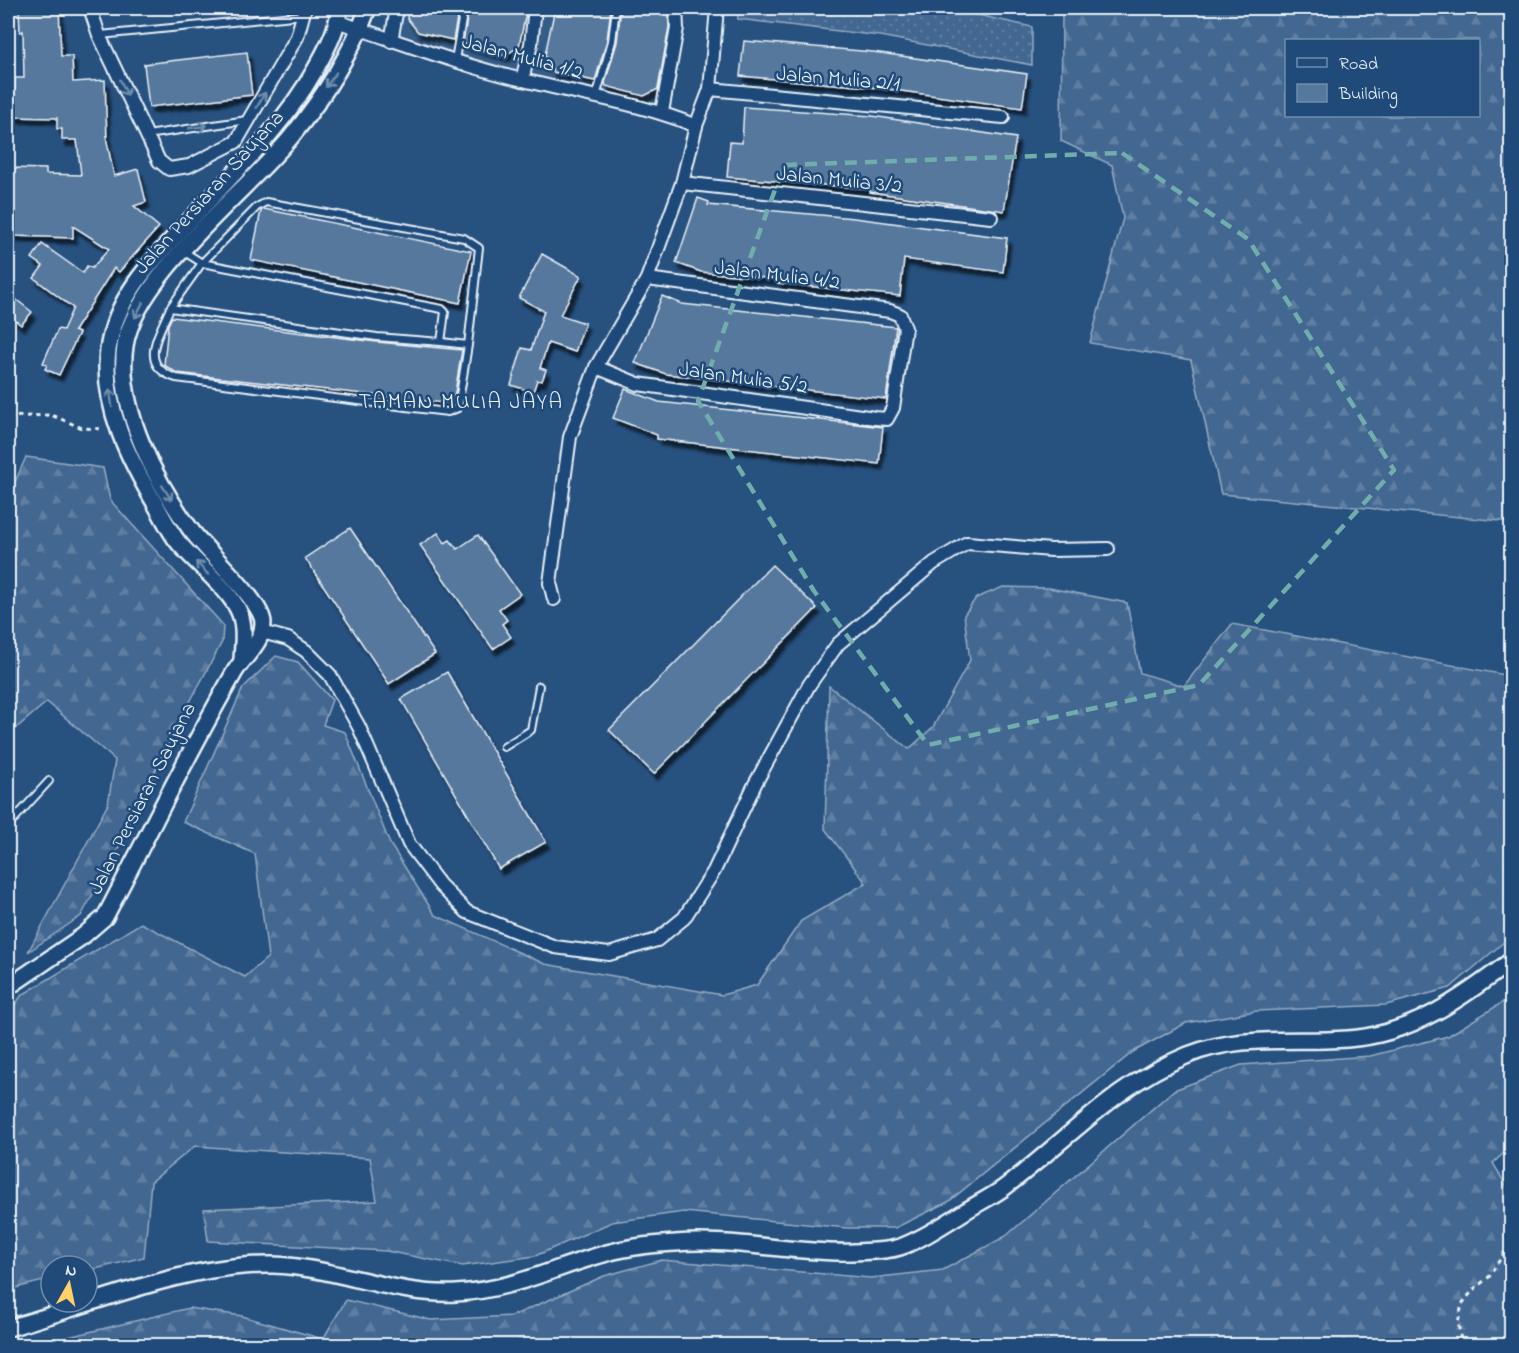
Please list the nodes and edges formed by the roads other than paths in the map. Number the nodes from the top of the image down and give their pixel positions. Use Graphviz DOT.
graph roads {
  1 [pos="90,8"];
  2 [pos="368,8"];
  3 [pos="397,8"];
  4 [pos="464,8"];
  5 [pos="536,8"];
  6 [pos="616,8"];
  7 [pos="676,8"];
  8 [pos="717,8"];
  9 [pos="304,11"];
  10 [pos="339,15"];
  11 [pos="360,29"];
  12 [pos="99,35"];
  13 [pos="391,41"];
  14 [pos="454,60"];
  15 [pos="522,80"];
  16 [pos="710,89"];
  17 [pos="596,97"];
  18 [pos="662,112"];
  19 [pos="1003,117"];
  20 [pos="249,120"];
  21 [pos="696,126"];
  22 [pos="146,135"];
  23 [pos="682,183"];
  24 [pos="991,218"];
  25 [pos="169,243"];
  26 [pos="183,251"];
  27 [pos="202,263"];
  28 [pos="647,279"];
  29 [pos="170,308"];
  30 [pos="441,342"];
  31 [pos="468,345"];
  32 [pos="596,367"];
  33 [pos="887,419"];
  34 [pos="1108,549"];
  35 [pos="555,599"];
  36 [pos="262,632"];
  37 [pos="242,659"];
  38 [pos="538,686"];
  39 [pos="504,747"];
  40 [pos="49,781"];
  41 [pos="8,826"];
  42 [pos="1512,960"];
  43 [pos="10,978"];
  44 [pos="8,1328"];
  1 -- 12 [label="street"];
  2 -- 11 [label="street, Jalan Persiaran Saujana"];
  3 -- 13 [label="street"];
  4 -- 14 [label="lane"];
  5 -- 15 [label="street"];
  6 -- 17 [label="lane"];
  7 -- 18 [label="street"];
  8 -- 16 [label="street"];
  9 -- 12 [label="lane"];
  20 -- 9 [label="street, one-way"];
  10 -- 11 [label="street, Jalan Mulia 1/2"];
  10 -- 25 [label="street, Jalan Persiaran Saujana"];
  11 -- 13 [label="street, Jalan Mulia 1/2"];
  11 -- 26 [label="street, Jalan Persiaran Saujana, one-way"];
  12 -- 22 [label="street, one-way"];
  13 -- 14 [label="street, Jalan Mulia 1/2"];
  14 -- 15 [label="street, Jalan Mulia 1/2"];
  15 -- 17 [label="street, Jalan Mulia 1/2"];
  16 -- 19 [label="street, Jalan Mulia 2/1"];
  16 -- 21 [label="street"];
  17 -- 18 [label="street, Jalan Mulia 1/2"];
  18 -- 21 [label="street, Jalan Mulia 1/2"];
  22 -- 20 [label="lane, one-way"];
  20 -- 22 [label="street"];
  21 -- 23 [label="street"];
  23 -- 24 [label="street, Jalan Mulia 3/2"];
  23 -- 28 [label="street"];
  25 -- 26 [label="lane"];
  37 -- 25 [label="street, Jalan Persiaran Saujana, one-way"];
  26 -- 27 [label="lane"];
  26 -- 36 [label="street, Jalan Persiaran Saujana, one-way"];
  27 -- 29 [label="lane"];
  27 -- 30 [label="lane"];
  27 -- 31 [label="lane"];
  28 -- 32 [label="street"];
  28 -- 33 [label="street, Jalan Mulia 4/2"];
  29 -- 30 [label="lane"];
  29 -- 31 [label="lane"];
  30 -- 31 [label="lane"];
  32 -- 33 [label="street, Jalan Mulia 5/2"];
  32 -- 35 [label="street"];
  34 -- 36 [label="street"];
  36 -- 37 [label="street, Jalan Persiaran Saujana"];
  37 -- 43 [label="street, Jalan Persiaran Saujana"];
  38 -- 39 [label="lane"];
  40 -- 41 [label="lane"];
  42 -- 44 [label="street"];
}
